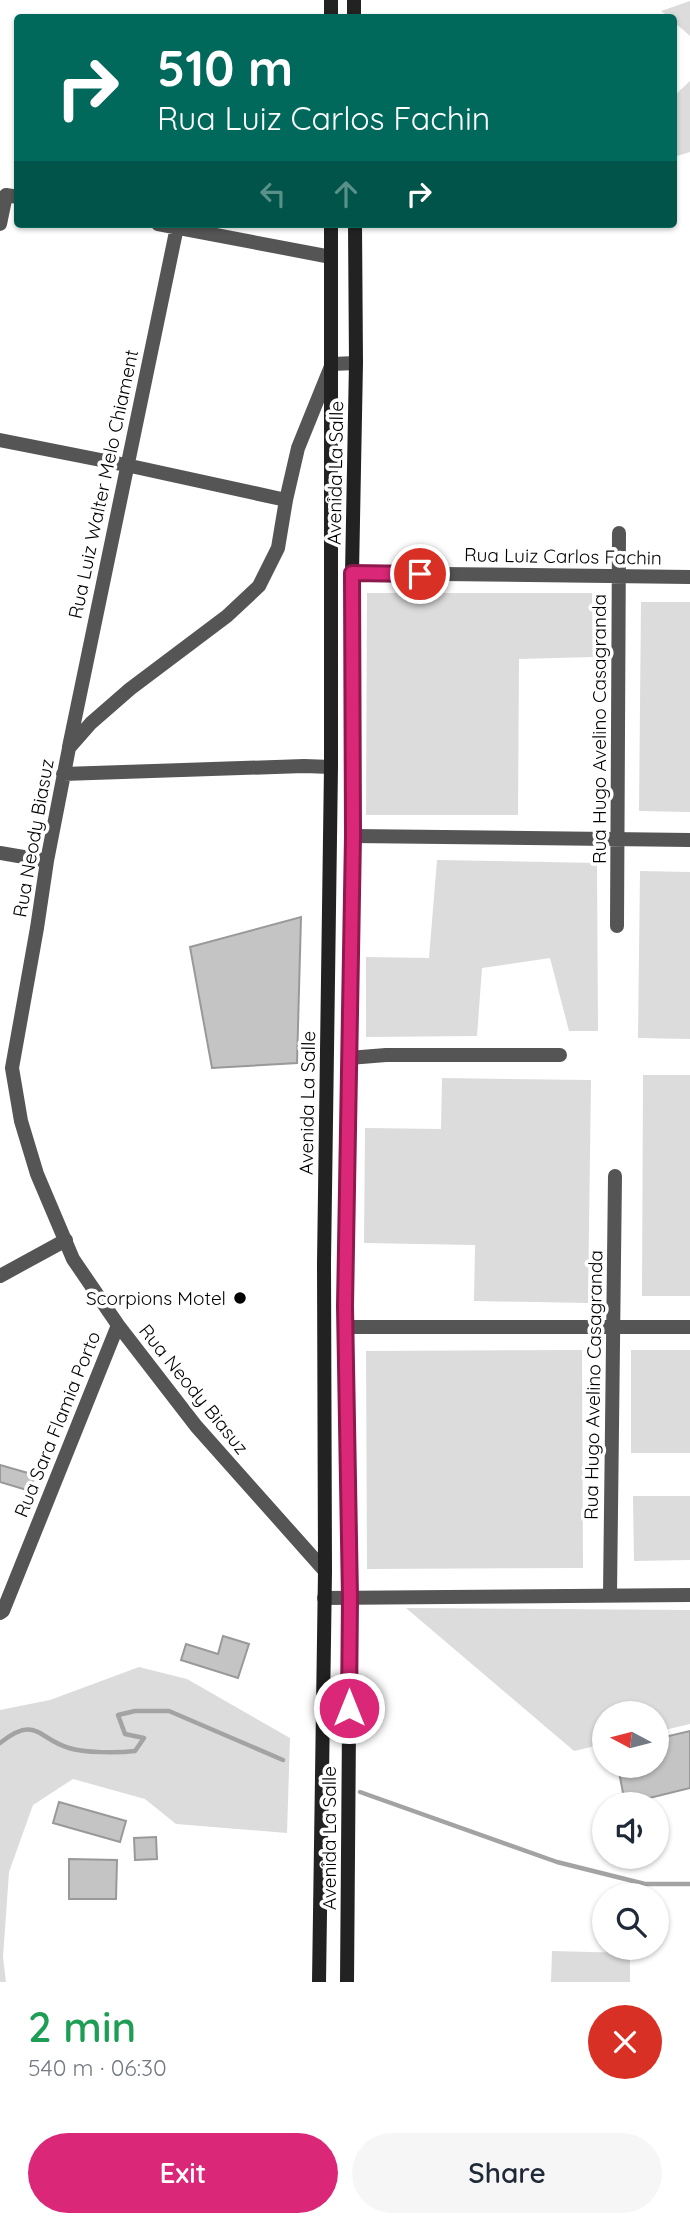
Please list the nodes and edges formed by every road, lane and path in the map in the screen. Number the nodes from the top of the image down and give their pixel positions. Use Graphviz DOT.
graph roads {
  1 [pos="12,196"];
  2 [pos="0,224"];
  3 [pos="177,228"];
  4 [pos="331,228"];
  5 [pos="355,228"];
  6 [pos="331,257"];
  7 [pos="356,363"];
  8 [pos="332,364"];
  9 [pos="0,440"];
  10 [pos="126,465"];
  11 [pos="286,500"];
  12 [pos="619,533"];
  13 [pos="352,573"];
  14 [pos="619,577"];
  15 [pos="690,577"];
  16 [pos="69,748"];
  17 [pos="331,767"];
  18 [pos="62,774"];
  19 [pos="353,836"];
  20 [pos="617,839"];
  21 [pos="690,840"];
  22 [pos="0,853"];
  23 [pos="47,861"];
  24 [pos="328,923"];
  25 [pos="350,924"];
  26 [pos="617,926"];
  27 [pos="560,1055"];
  28 [pos="349,1058"];
  29 [pos="615,1176"];
  30 [pos="66,1240"];
  31 [pos="324,1263"];
  32 [pos="345,1264"];
  33 [pos="0,1276"];
  34 [pos="118,1325"];
  35 [pos="345,1327"];
  36 [pos="613,1327"];
  37 [pos="690,1327"];
  38 [pos="325,1571"];
  39 [pos="610,1594"];
  40 [pos="690,1595"];
  41 [pos="324,1598"];
  42 [pos="350,1598"];
  43 [pos="0,1613"];
  44 [pos="319,1982"];
  45 [pos="347,1982"];
  1 -- 2 [label="street"];
  3 -- 6 [label="street"];
  3 -- 10 [label="street, Rua Luiz Walter Melo Chiament"];
  4 -- 6 [label="main road, Avenida La Salle"];
  5 -- 7 [label="main road, Avenida La Salle"];
  6 -- 8 [label="main road, Avenida La Salle"];
  7 -- 8 [label="street"];
  7 -- 13 [label="main road, Avenida La Salle"];
  8 -- 11 [label="street, Rua Neody Biasuz"];
  8 -- 17 [label="main road, Avenida La Salle"];
  9 -- 10 [label="street"];
  10 -- 11 [label="street"];
  10 -- 16 [label="street, Rua Luiz Walter Melo Chiament"];
  11 -- 16 [label="street, Rua Neody Biasuz"];
  12 -- 14 [label="street, Rua Hugo Avelino Casagranda"];
  13 -- 14 [label="street, Rua Luiz Carlos Fachin"];
  13 -- 19 [label="main road, Avenida La Salle"];
  14 -- 15 [label="street, Rua Luiz Carlos Fachin"];
  14 -- 20 [label="street, Rua Hugo Avelino Casagranda"];
  16 -- 18 [label="street, Rua Neody Biasuz"];
  17 -- 18 [label="street"];
  17 -- 24 [label="main road, Avenida La Salle"];
  18 -- 23 [label="street, Rua Neody Biasuz"];
  19 -- 20 [label="street"];
  19 -- 25 [label="main road, Avenida La Salle"];
  20 -- 21 [label="street"];
  20 -- 26 [label="street, Rua Hugo Avelino Casagranda"];
  22 -- 23 [label="street"];
  23 -- 30 [label="street, Rua Neody Biasuz"];
  24 -- 25 [label="main road"];
  24 -- 31 [label="main road, Avenida La Salle"];
  25 -- 28 [label="main road, Avenida La Salle"];
  27 -- 28 [label="street"];
  28 -- 32 [label="main road, Avenida La Salle"];
  29 -- 36 [label="street, Rua Hugo Avelino Casagranda"];
  30 -- 33 [label="street"];
  30 -- 34 [label="street, Rua Neody Biasuz"];
  31 -- 32 [label="main road"];
  31 -- 38 [label="main road, Avenida La Salle"];
  32 -- 35 [label="main road, Avenida La Salle"];
  34 -- 38 [label="street, Rua Neody Biasuz"];
  34 -- 43 [label="street, Rua Sara Flamia Porto"];
  35 -- 36 [label="street"];
  35 -- 42 [label="main road, Avenida La Salle"];
  36 -- 37 [label="street"];
  36 -- 39 [label="street, Rua Hugo Avelino Casagranda"];
  38 -- 41 [label="main road, Avenida La Salle"];
  39 -- 40 [label="street"];
  39 -- 42 [label="street"];
  41 -- 42 [label="street"];
  41 -- 44 [label="main road, Avenida La Salle"];
  42 -- 45 [label="main road, Avenida La Salle"];
}
